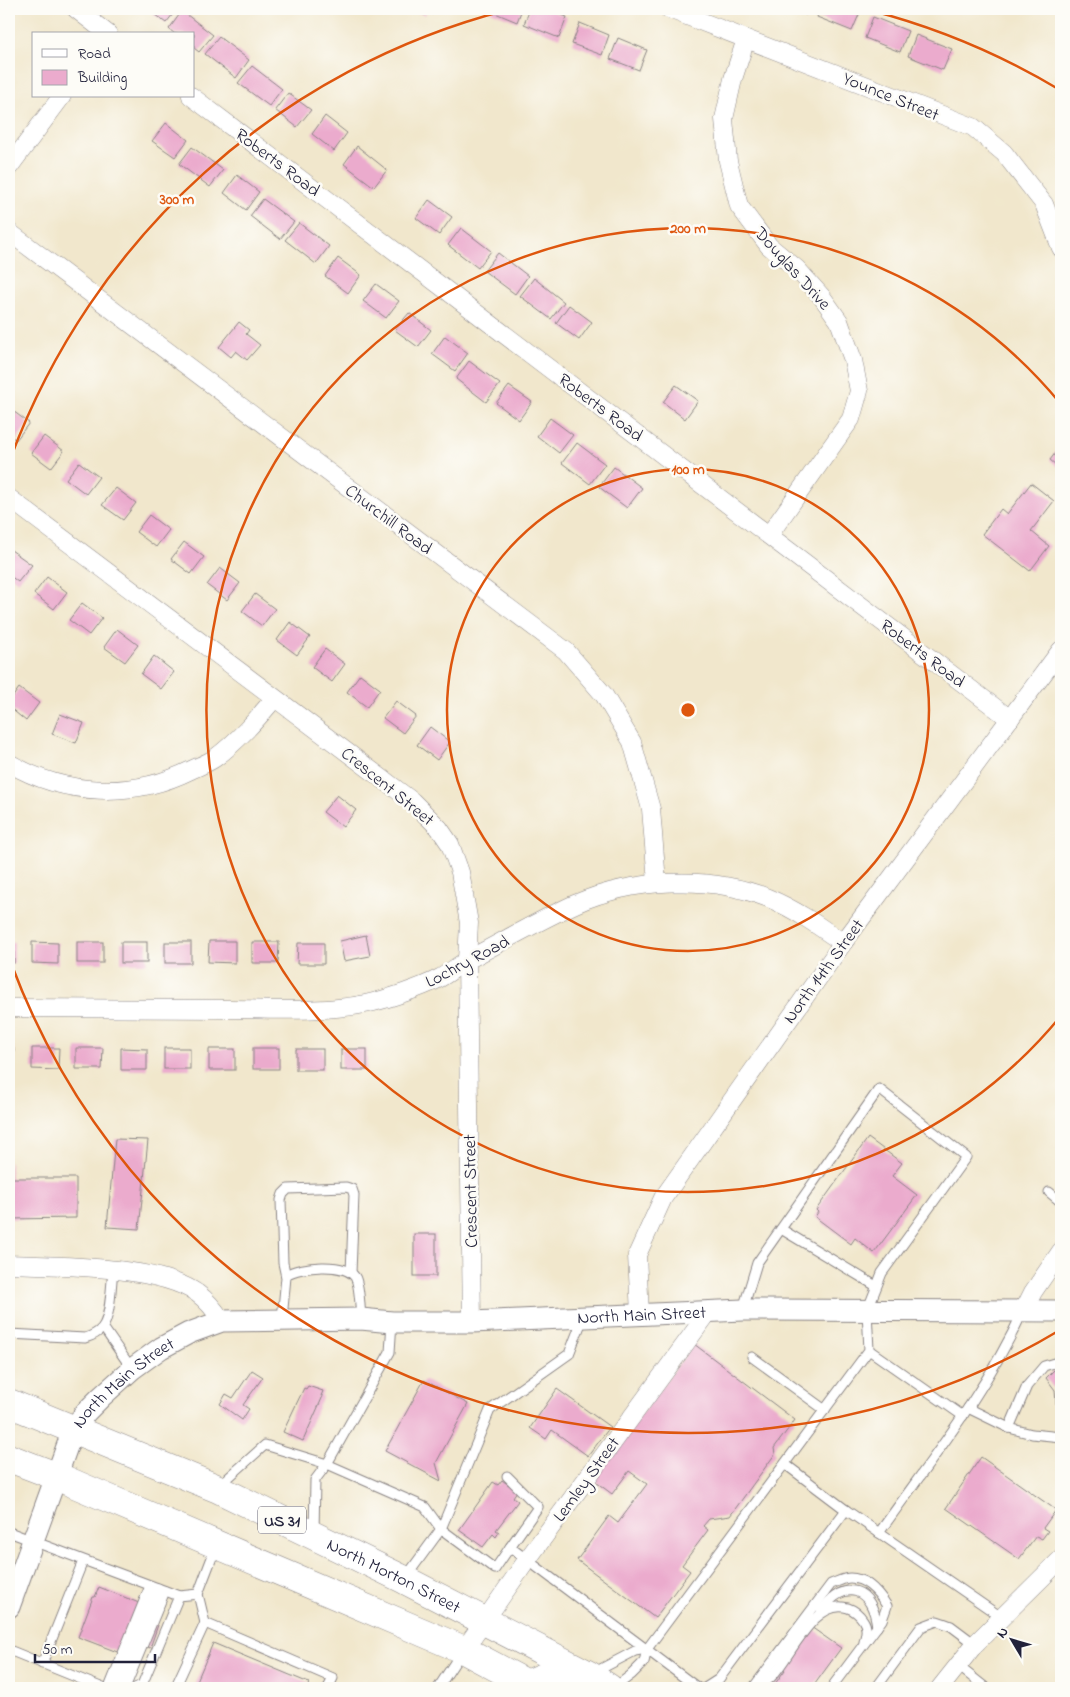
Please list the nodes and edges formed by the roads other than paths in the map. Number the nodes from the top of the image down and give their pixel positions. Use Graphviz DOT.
graph roads {
  1 [pos="76,9"];
  2 [pos="669,9"];
  3 [pos="105,32"];
  4 [pos="746,39"];
  5 [pos="61,98"];
  6 [pos="194,98"];
  7 [pos="9,167"];
  8 [pos="9,232"];
  9 [pos="1061,248"];
  10 [pos="9,498"];
  11 [pos="769,535"];
  12 [pos="1061,650"];
  13 [pos="274,699"];
  14 [pos="1010,719"];
  15 [pos="9,763"];
  16 [pos="658,882"];
  17 [pos="843,943"];
  18 [pos="467,960"];
  19 [pos="9,1008"];
  20 [pos="1049,1192"];
  21 [pos="1061,1202"];
  22 [pos="782,1229"];
  23 [pos="1061,1250"];
  24 [pos="9,1264"];
  25 [pos="113,1270"];
  26 [pos="351,1273"];
  27 [pos="286,1275"];
  28 [pos="876,1286"];
  29 [pos="710,1310"];
  30 [pos="743,1310"];
  31 [pos="1024,1310"];
  32 [pos="866,1311"];
  33 [pos="1061,1311"];
  34 [pos="640,1314"];
  35 [pos="584,1318"];
  36 [pos="282,1319"];
  37 [pos="362,1320"];
  38 [pos="222,1321"];
  39 [pos="392,1322"];
  40 [pos="472,1322"];
  41 [pos="103,1327"];
  42 [pos="9,1334"];
  43 [pos="869,1350"];
  44 [pos="752,1357"];
  45 [pos="1061,1361"];
  46 [pos="132,1369"];
  47 [pos="9,1403"];
  48 [pos="824,1410"];
  49 [pos="965,1412"];
  50 [pos="1010,1428"];
  51 [pos="73,1430"];
  52 [pos="1061,1437"];
  53 [pos="9,1458"];
  54 [pos="327,1464"];
  55 [pos="785,1464"];
  56 [pos="56,1476"];
  57 [pos="507,1476"];
  58 [pos="216,1488"];
  59 [pos="846,1510"];
  60 [pos="441,1529"];
  61 [pos="9,1532"];
  62 [pos="879,1533"];
  63 [pos="314,1535"];
  64 [pos="33,1542"];
  65 [pos="217,1544"];
  66 [pos="510,1548"];
  67 [pos="1061,1559"];
  68 [pos="527,1560"];
  69 [pos="83,1561"];
  70 [pos="405,1580"];
  71 [pos="158,1589"];
  72 [pos="198,1594"];
  73 [pos="179,1596"];
  74 [pos="9,1607"];
  75 [pos="816,1617"];
  76 [pos="1001,1618"];
  77 [pos="484,1620"];
  78 [pos="206,1623"];
  79 [pos="877,1627"];
  80 [pos="975,1644"];
  81 [pos="864,1645"];
  82 [pos="647,1649"];
  83 [pos="9,1650"];
  84 [pos="464,1650"];
  85 [pos="42,1664"];
  86 [pos="957,1665"];
  87 [pos="599,1682"];
  88 [pos="138,1686"];
  89 [pos="531,1686"];
  90 [pos="103,1688"];
  91 [pos="109,1688"];
  92 [pos="117,1688"];
  93 [pos="125,1688"];
  94 [pos="175,1688"];
  95 [pos="328,1688"];
  96 [pos="438,1688"];
  97 [pos="566,1688"];
  98 [pos="614,1688"];
  99 [pos="698,1688"];
  100 [pos="705,1688"];
  101 [pos="753,1688"];
  102 [pos="757,1688"];
  103 [pos="832,1688"];
  104 [pos="876,1688"];
  105 [pos="940,1688"];
  106 [pos="986,1688"];
  1 -- 3 [label="street"];
  2 -- 4 [label="street, Younce Street"];
  4 -- 9 [label="street, Younce Street"];
  4 -- 11 [label="street, Douglas Drive"];
  5 -- 7 [label="street"];
  6 -- 11 [label="street, Roberts Road"];
  8 -- 16 [label="street, Churchill Road"];
  10 -- 13 [label="street, Crescent Street"];
  11 -- 14 [label="street, Roberts Road"];
  12 -- 14 [label="street, North 14th Street"];
  13 -- 15 [label="street"];
  13 -- 18 [label="street, Crescent Street"];
  14 -- 17 [label="street, North 14th Street"];
  16 -- 17 [label="street, Lochry Road"];
  16 -- 18 [label="street, Lochry Road"];
  17 -- 34 [label="street, North 14th Street"];
  18 -- 19 [label="street, Lochry Road"];
  18 -- 40 [label="street, Crescent Street"];
  20 -- 21 [label="lane"];
  22 -- 28 [label="lane"];
  22 -- 28 [label="lane"];
  22 -- 30 [label="lane"];
  23 -- 31 [label="street"];
  24 -- 25 [label="street"];
  25 -- 38 [label="street"];
  25 -- 41 [label="lane"];
  26 -- 27 [label="lane"];
  26 -- 27 [label="lane"];
  26 -- 37 [label="lane"];
  27 -- 36 [label="lane"];
  28 -- 32 [label="lane"];
  29 -- 30 [label="street, North Main Street"];
  29 -- 34 [label="street, North Main Street"];
  29 -- 68 [label="street, Lemley Street"];
  30 -- 32 [label="street, North Main Street"];
  31 -- 32 [label="street, North Main Street"];
  31 -- 33 [label="street, North Main Street"];
  31 -- 49 [label="lane"];
  32 -- 43 [label="lane"];
  34 -- 35 [label="street, North Main Street"];
  35 -- 40 [label="street, North Main Street"];
  35 -- 60 [label="lane"];
  36 -- 37 [label="street, North Main Street"];
  36 -- 38 [label="street, North Main Street"];
  37 -- 39 [label="street, North Main Street"];
  38 -- 46 [label="street, North Main Street"];
  39 -- 40 [label="street, North Main Street"];
  39 -- 54 [label="lane"];
  41 -- 42 [label="lane"];
  41 -- 46 [label="lane"];
  43 -- 48 [label="lane"];
  43 -- 49 [label="lane"];
  44 -- 48 [label="lane"];
  45 -- 50 [label="lane"];
  46 -- 51 [label="street, North Main Street"];
  47 -- 51 [label="main road, North Morton Street / US 31"];
  48 -- 55 [label="lane"];
  49 -- 50 [label="lane"];
  49 -- 62 [label="lane"];
  50 -- 52 [label="lane"];
  51 -- 56 [label="street, North Main Street"];
  51 -- 58 [label="main road, North Morton Street / US 31"];
  53 -- 56 [label="main road, North Morton Street / US 31"];
  54 -- 58 [label="lane"];
  54 -- 60 [label="lane"];
  54 -- 63 [label="lane"];
  55 -- 59 [label="lane"];
  55 -- 82 [label="lane"];
  56 -- 64 [label="street, North Main Street"];
  56 -- 65 [label="main road, North Morton Street / US 31"];
  57 -- 66 [label="lane"];
  58 -- 63 [label="main road, North Morton Street / US 31"];
  59 -- 62 [label="lane"];
  59 -- 100 [label="lane"];
  60 -- 66 [label="lane"];
  60 -- 70 [label="lane"];
  61 -- 64 [label="lane"];
  62 -- 76 [label="lane"];
  63 -- 70 [label="main road, North Morton Street / US 31"];
  64 -- 69 [label="lane"];
  64 -- 74 [label="street, North Main Street"];
  65 -- 72 [label="lane"];
  65 -- 84 [label="main road, North Morton Street / US 31"];
  66 -- 68 [label="lane"];
  67 -- 76 [label="street"];
  68 -- 77 [label="street, Lemley Street"];
  68 -- 82 [label="lane"];
  69 -- 71 [label="lane"];
  69 -- 85 [label="lane"];
  70 -- 77 [label="main road, North Morton Street / US 31"];
  71 -- 73 [label="lane"];
  71 -- 91 [label="lane"];
  71 -- 92 [label="lane"];
  71 -- 93 [label="lane"];
  72 -- 73 [label="lane"];
  72 -- 78 [label="lane"];
  73 -- 88 [label="lane"];
  75 -- 79 [label="lane"];
  75 -- 81 [label="lane"];
  75 -- 102 [label="lane"];
  76 -- 80 [label="street"];
  77 -- 84 [label="street, Lemley Street"];
  77 -- 87 [label="main road, North Morton Street / US 31"];
  78 -- 94 [label="lane"];
  78 -- 95 [label="lane"];
  79 -- 81 [label="lane"];
  79 -- 101 [label="lane"];
  80 -- 86 [label="street"];
  80 -- 104 [label="lane"];
  81 -- 103 [label="lane"];
  82 -- 87 [label="lane"];
  82 -- 98 [label="lane"];
  82 -- 99 [label="lane"];
  83 -- 85 [label="lane"];
  84 -- 89 [label="main road, North Morton Street / US 31"];
  84 -- 96 [label="lane"];
  85 -- 90 [label="lane"];
  86 -- 105 [label="street"];
  86 -- 106 [label="lane"];
  89 -- 97 [label="main road"];
}
